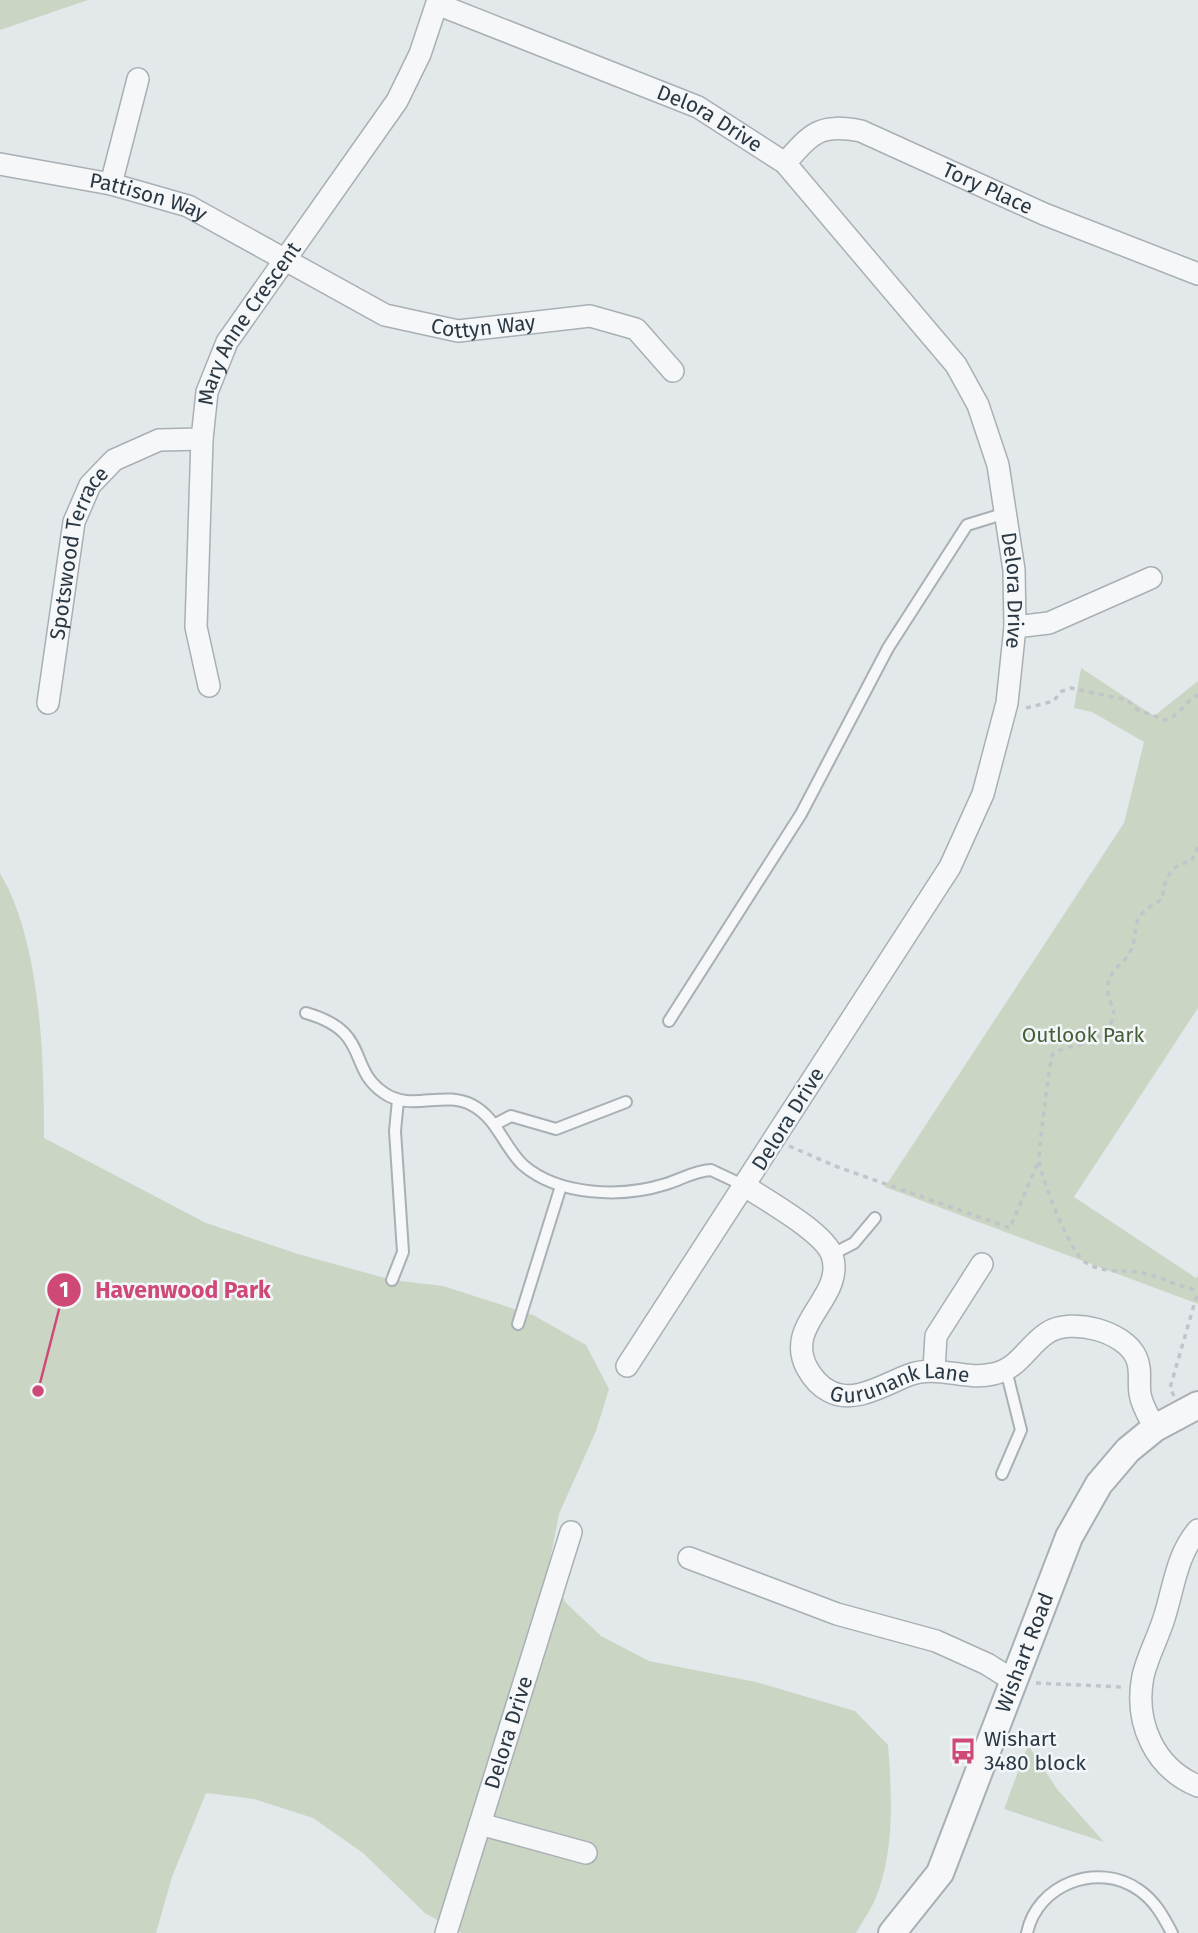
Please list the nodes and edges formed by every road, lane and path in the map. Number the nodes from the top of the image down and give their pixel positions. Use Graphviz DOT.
graph roads {
  1 [pos="438,2"];
  2 [pos="138,79"];
  3 [pos="785,163"];
  4 [pos="0,164"];
  5 [pos="111,184"];
  6 [pos="287,260"];
  7 [pos="1198,274"];
  8 [pos="673,371"];
  9 [pos="202,439"];
  10 [pos="1007,513"];
  11 [pos="1151,578"];
  12 [pos="1015,627"];
  13 [pos="209,687"];
  14 [pos="1198,695"];
  15 [pos="48,703"];
  16 [pos="1007,703"];
  17 [pos="1198,847"];
  18 [pos="306,1013"];
  19 [pos="669,1021"];
  20 [pos="398,1100"];
  21 [pos="626,1102"];
  22 [pos="494,1125"];
  23 [pos="774,1139"];
  24 [pos="1039,1160"];
  25 [pos="561,1186"];
  26 [pos="746,1186"];
  27 [pos="875,1218"];
  28 [pos="831,1255"];
  29 [pos="982,1264"];
  30 [pos="392,1280"];
  31 [pos="1198,1290"];
  32 [pos="518,1324"];
  33 [pos="627,1366"];
  34 [pos="934,1370"];
  35 [pos="1006,1370"];
  36 [pos="1189,1408"];
  37 [pos="1155,1428"];
  38 [pos="1002,1474"];
  39 [pos="1198,1530"];
  40 [pos="571,1532"];
  41 [pos="690,1558"];
  42 [pos="1014,1681"];
  43 [pos="1142,1688"];
  44 [pos="1198,1786"];
  45 [pos="480,1824"];
  46 [pos="586,1853"];
  47 [pos="446,1933"];
  48 [pos="892,1933"];
  49 [pos="1027,1933"];
  50 [pos="1172,1933"];
  1 -- 3 [label="street, Delora Drive"];
  1 -- 6 [label="street, Mary Anne Crescent"];
  2 -- 5 [label="street"];
  3 -- 7 [label="street, Tory Place"];
  3 -- 10 [label="street, Delora Drive"];
  4 -- 5 [label="street, Pattison Way"];
  5 -- 6 [label="street, Pattison Way"];
  6 -- 8 [label="street, Cottyn Way"];
  6 -- 9 [label="street, Mary Anne Crescent"];
  9 -- 13 [label="street, Mary Anne Crescent"];
  9 -- 15 [label="street, Spotswood Terrace"];
  10 -- 12 [label="street, Delora Drive"];
  10 -- 19 [label="lane"];
  11 -- 12 [label="street"];
  12 -- 16 [label="street, Delora Drive"];
  14 -- 16 [label="path"];
  16 -- 23 [label="street, Delora Drive"];
  17 -- 24 [label="path"];
  18 -- 20 [label="lane"];
  20 -- 22 [label="lane"];
  20 -- 30 [label="lane"];
  21 -- 22 [label="lane"];
  22 -- 25 [label="lane"];
  23 -- 24 [label="path"];
  23 -- 26 [label="street, Delora Drive"];
  24 -- 31 [label="path"];
  25 -- 26 [label="lane"];
  25 -- 32 [label="lane"];
  26 -- 28 [label="street"];
  26 -- 33 [label="street, Delora Drive"];
  27 -- 28 [label="lane"];
  28 -- 34 [label="street, Gurunank Lane"];
  29 -- 34 [label="street"];
  31 -- 36 [label="path"];
  34 -- 35 [label="street, Gurunank Lane"];
  35 -- 37 [label="street"];
  35 -- 38 [label="lane"];
  36 -- 37 [label="street, Wishart Road"];
  37 -- 42 [label="street, Wishart Road"];
  39 -- 43 [label="street"];
  40 -- 45 [label="street, Delora Drive"];
  41 -- 42 [label="street"];
  42 -- 43 [label="path"];
  42 -- 48 [label="street, Wishart Road"];
  43 -- 44 [label="street"];
  45 -- 46 [label="street"];
  45 -- 47 [label="street, Delora Drive"];
  49 -- 50 [label="lane"];
}
